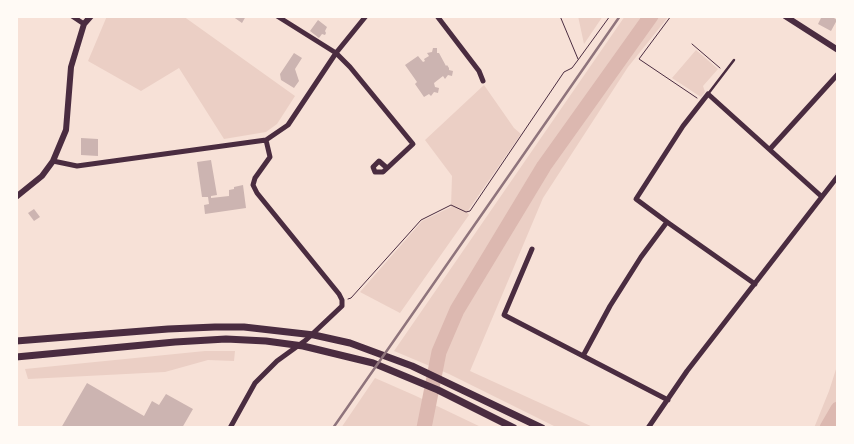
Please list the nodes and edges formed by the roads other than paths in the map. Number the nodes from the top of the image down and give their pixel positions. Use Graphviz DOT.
graph roads {
  1 [pos="72,16"];
  2 [pos="90,16"];
  3 [pos="277,16"];
  4 [pos="366,16"];
  5 [pos="437,16"];
  6 [pos="785,16"];
  7 [pos="84,24"];
  8 [pos="838,50"];
  9 [pos="336,53"];
  10 [pos="734,60"];
  11 [pos="838,74"];
  12 [pos="483,81"];
  13 [pos="708,94"];
  14 [pos="266,140"];
  15 [pos="770,149"];
  16 [pos="54,161"];
  17 [pos="387,168"];
  18 [pos="838,176"];
  19 [pos="821,196"];
  20 [pos="16,197"];
  21 [pos="667,222"];
  22 [pos="532,249"];
  23 [pos="755,284"];
  24 [pos="16,341"];
  25 [pos="583,356"];
  26 [pos="16,357"];
  27 [pos="668,400"];
  28 [pos="230,428"];
  29 [pos="514,428"];
  30 [pos="542,428"];
  31 [pos="648,428"];
  1 -- 7 [label="street"];
  2 -- 7 [label="street"];
  3 -- 9 [label="street"];
  4 -- 9 [label="street"];
  5 -- 12 [label="street"];
  6 -- 8 [label="street"];
  7 -- 16 [label="street"];
  9 -- 14 [label="street"];
  9 -- 17 [label="street"];
  10 -- 13 [label="lane"];
  11 -- 15 [label="street"];
  13 -- 15 [label="street"];
  13 -- 21 [label="street"];
  14 -- 16 [label="street"];
  14 -- 28 [label="street"];
  15 -- 19 [label="street"];
  16 -- 20 [label="street"];
  18 -- 19 [label="street"];
  19 -- 23 [label="street"];
  21 -- 23 [label="street"];
  21 -- 25 [label="street"];
  22 -- 25 [label="street"];
  23 -- 27 [label="street"];
  24 -- 30 [label="main road"];
  25 -- 27 [label="street"];
  26 -- 29 [label="main road"];
  27 -- 31 [label="street"];
}
